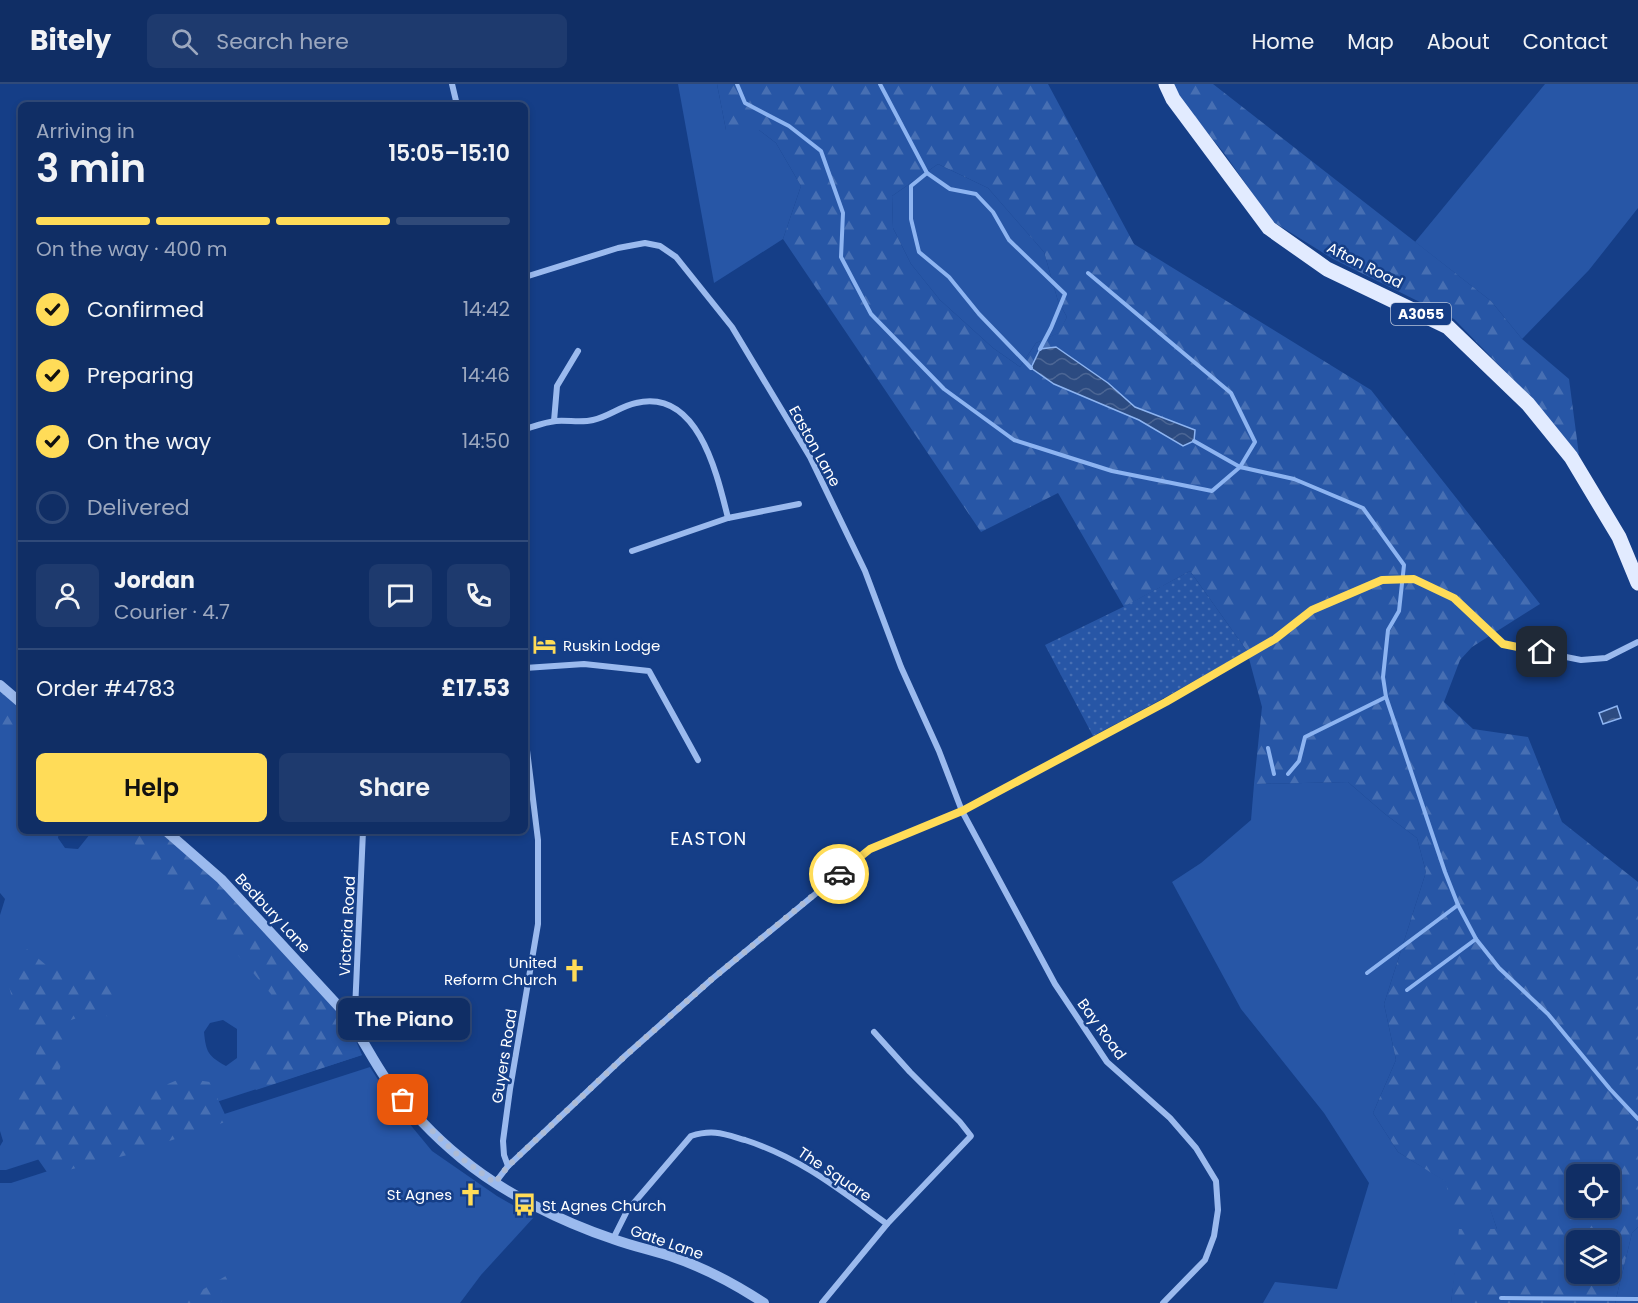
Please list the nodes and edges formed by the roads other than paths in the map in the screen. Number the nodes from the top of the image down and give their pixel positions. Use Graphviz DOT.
graph roads {
  1 [pos="453,84"];
  2 [pos="1166,84"];
  3 [pos="456,102"];
  4 [pos="528,276"];
  5 [pos="578,351"];
  6 [pos="554,421"];
  7 [pos="528,428"];
  8 [pos="799,504"];
  9 [pos="728,518"];
  10 [pos="632,551"];
  11 [pos="1638,583"];
  12 [pos="1638,642"];
  13 [pos="528,668"];
  14 [pos="0,686"];
  15 [pos="18,701"];
  16 [pos="528,758"];
  17 [pos="698,760"];
  18 [pos="962,811"];
  19 [pos="169,834"];
  20 [pos="363,834"];
  21 [pos="351,1022"];
  22 [pos="874,1032"];
  23 [pos="508,1166"];
  24 [pos="495,1183"];
  25 [pos="887,1224"];
  26 [pos="613,1239"];
  27 [pos="764,1303"];
  28 [pos="822,1303"];
  29 [pos="1163,1303"];
  1 -- 3 [label="street"];
  2 -- 11 [label="main road, Afton Road / A3055"];
  4 -- 18 [label="street, Easton Lane"];
  5 -- 6 [label="street"];
  6 -- 7 [label="street"];
  6 -- 9 [label="street"];
  8 -- 9 [label="street"];
  9 -- 10 [label="street"];
  12 -- 18 [label="street"];
  13 -- 17 [label="street"];
  14 -- 15 [label="street"];
  16 -- 23 [label="street, Guyers Road"];
  18 -- 23 [label="street"];
  18 -- 29 [label="street, Bay Road"];
  19 -- 21 [label="street, Bedbury Lane"];
  20 -- 21 [label="street, Victoria Road"];
  21 -- 24 [label="street, Gate Lane"];
  22 -- 25 [label="street"];
  23 -- 24 [label="street"];
  24 -- 26 [label="street, Gate Lane"];
  25 -- 26 [label="street, The Square"];
  25 -- 28 [label="street"];
  26 -- 27 [label="street, Gate Lane"];
}
